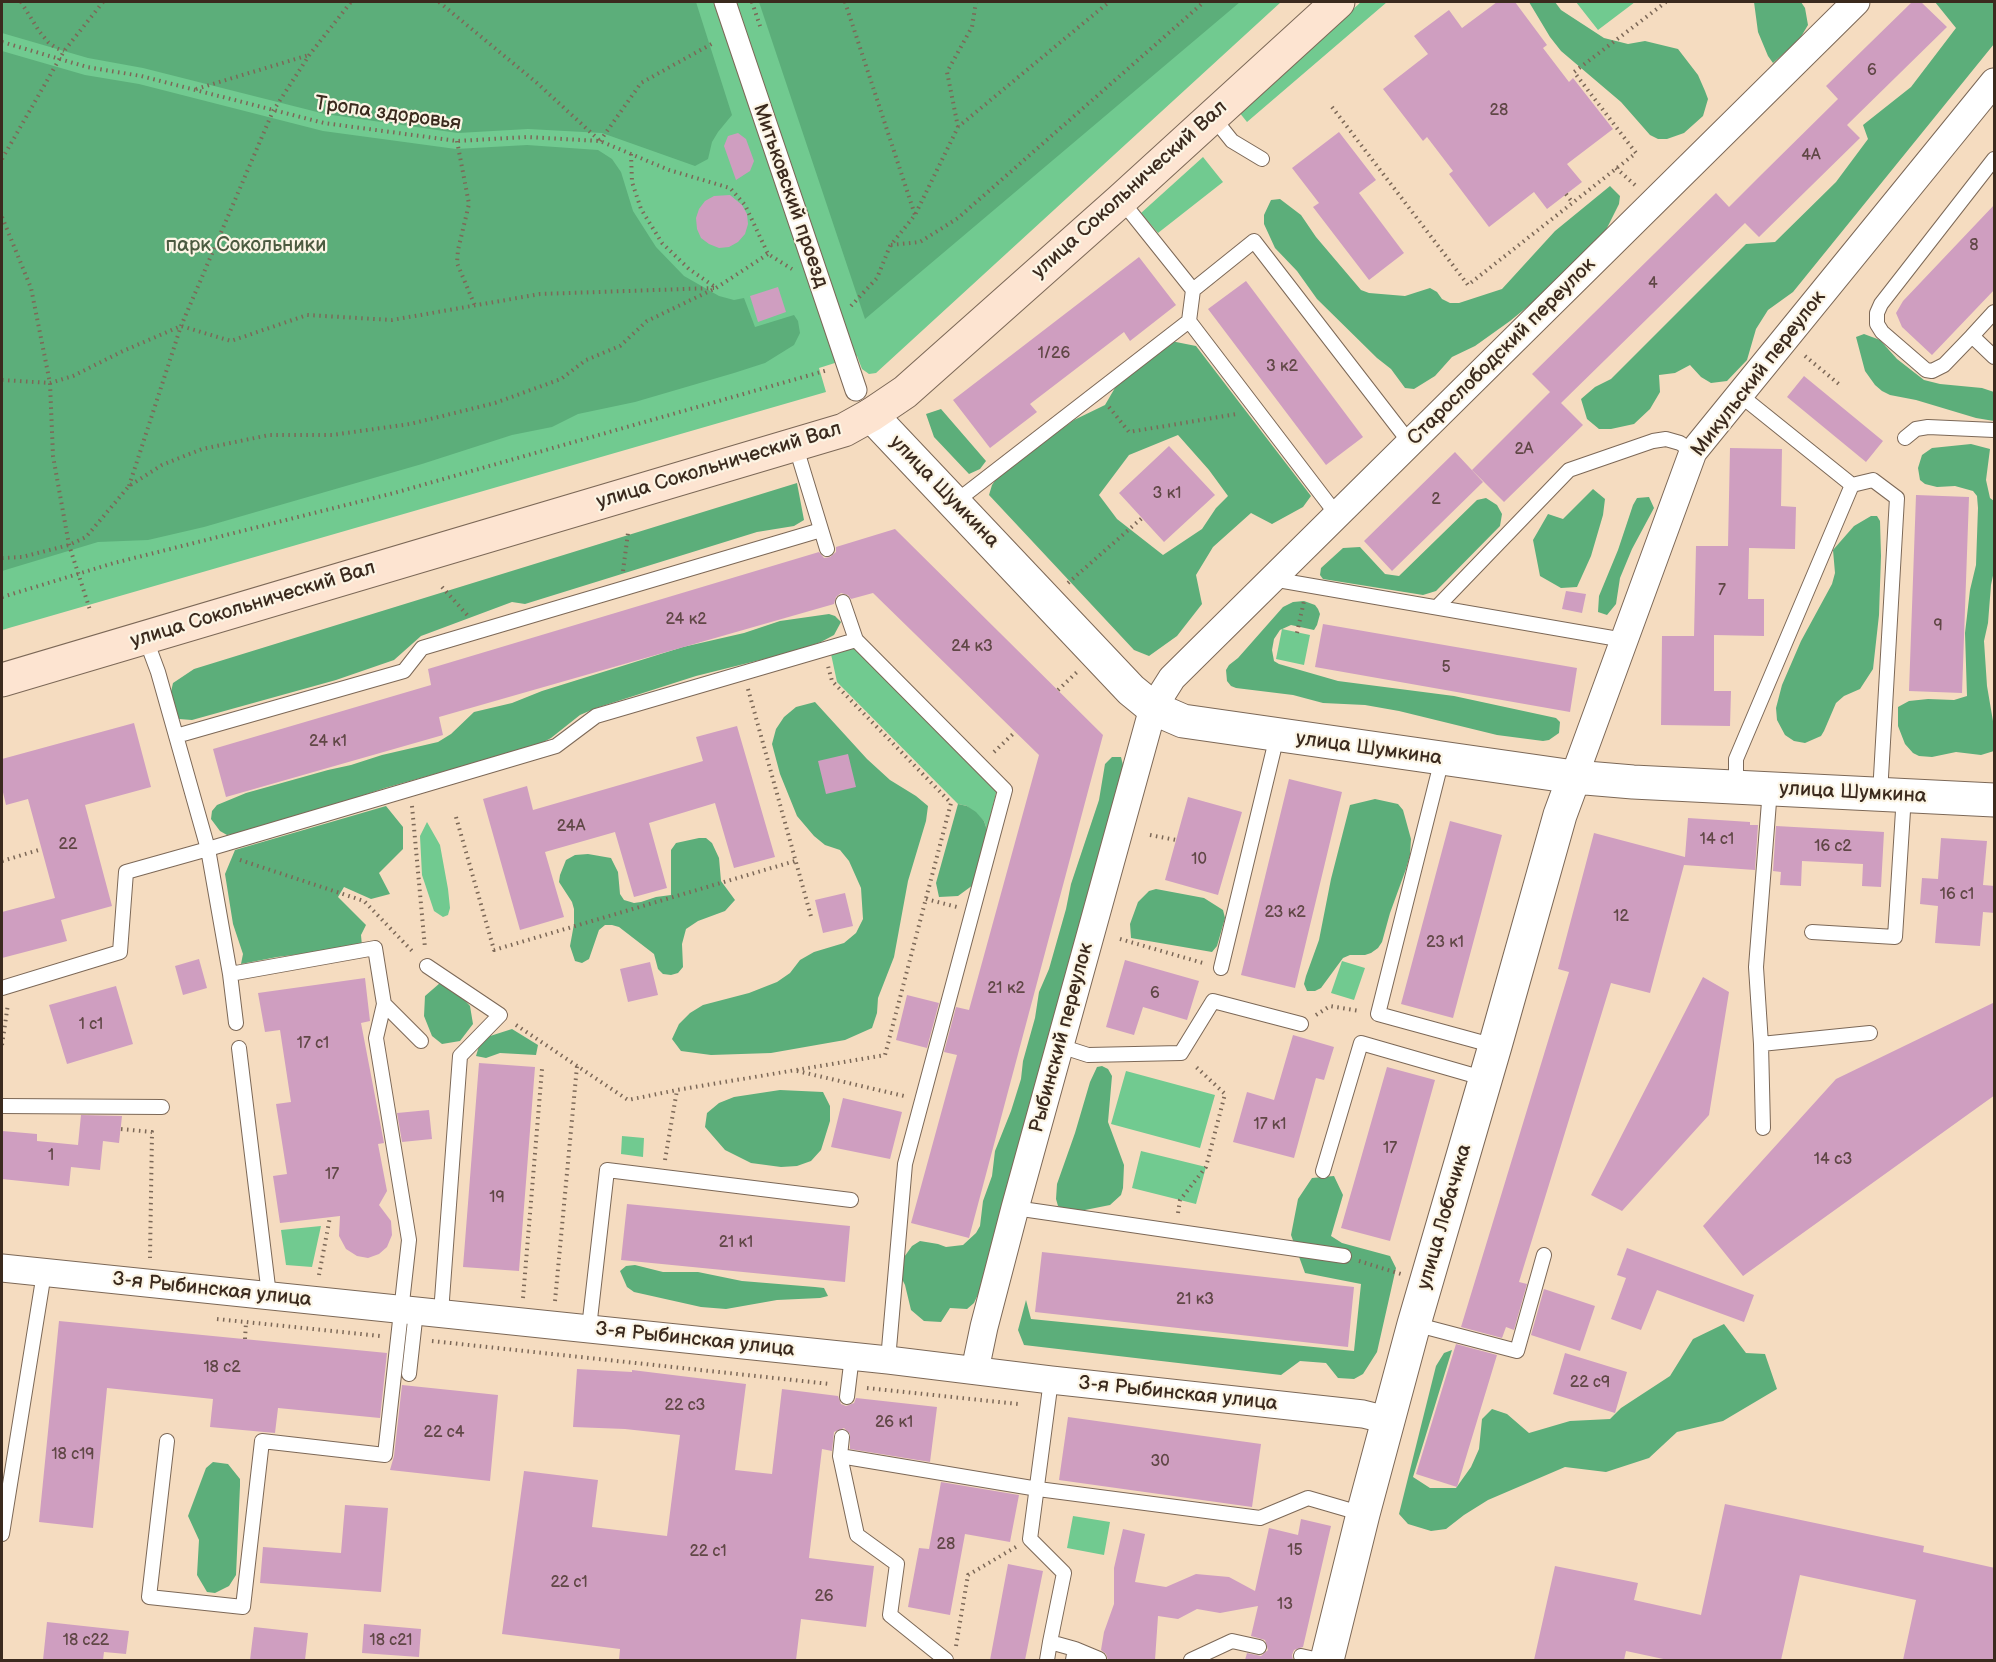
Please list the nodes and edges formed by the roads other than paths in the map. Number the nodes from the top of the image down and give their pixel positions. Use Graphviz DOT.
graph roads {
  1 [pos="724,2"];
  2 [pos="1338,2"];
  3 [pos="1856,2"];
  4 [pos="1995,82"];
  5 [pos="1212,116"];
  6 [pos="1262,159"];
  7 [pos="1995,159"];
  8 [pos="1120,200"];
  9 [pos="1193,290"];
  10 [pos="1995,312"];
  11 [pos="1189,321"];
  12 [pos="1972,336"];
  13 [pos="1995,357"];
  14 [pos="1740,395"];
  15 [pos="864,403"];
  16 [pos="1995,430"];
  17 [pos="1905,438"];
  18 [pos="1410,443"];
  19 [pos="795,444"];
  20 [pos="1693,452"];
  21 [pos="1852,485"];
  22 [pos="954,503"];
  23 [pos="1337,515"];
  24 [pos="821,530"];
  25 [pos="827,549"];
  26 [pos="1272,579"];
  27 [pos="843,602"];
  28 [pos="1437,607"];
  29 [pos="145,637"];
  30 [pos="856,640"];
  31 [pos="1624,640"];
  32 [pos="2,680"];
  33 [pos="1153,708"];
  34 [pos="176,736"];
  35 [pos="1277,736"];
  36 [pos="1442,759"];
  37 [pos="1575,777"];
  38 [pos="1736,788"];
  39 [pos="1770,789"];
  40 [pos="1892,795"];
  41 [pos="1995,800"];
  42 [pos="208,849"];
  43 [pos="1812,933"];
  44 [pos="427,966"];
  45 [pos="1221,968"];
  46 [pos="230,974"];
  47 [pos="6,986"];
  48 [pos="384,1004"];
  49 [pos="236,1023"];
  50 [pos="1301,1024"];
  51 [pos="1869,1033"];
  52 [pos="421,1041"];
  53 [pos="1761,1044"];
  54 [pos="1060,1046"];
  55 [pos="1495,1046"];
  56 [pos="239,1048"];
  57 [pos="1486,1079"];
  58 [pos="2,1106"];
  59 [pos="162,1107"];
  60 [pos="1763,1128"];
  61 [pos="1323,1171"];
  62 [pos="851,1200"];
  63 [pos="1015,1208"];
  64 [pos="1544,1255"];
  65 [pos="1344,1256"];
  66 [pos="2,1268"];
  67 [pos="44,1273"];
  68 [pos="269,1295"];
  69 [pos="420,1311"];
  70 [pos="1414,1324"];
  71 [pos="589,1328"];
  72 [pos="852,1356"];
  73 [pos="888,1360"];
  74 [pos="975,1370"];
  75 [pos="409,1374"];
  76 [pos="1051,1380"];
  77 [pos="848,1391"];
  78 [pos="1387,1420"];
  79 [pos="843,1437"];
  80 [pos="166,1441"];
  81 [pos="840,1455"];
  82 [pos="1038,1489"];
  83 [pos="1363,1514"];
  84 [pos="2,1534"];
  85 [pos="1050,1642"];
  86 [pos="1259,1647"];
  87 [pos="950,1655"];
  88 [pos="1074,1655"];
  89 [pos="1314,1658"];
  90 [pos="1099,1659"];
  91 [pos="1047,1660"];
  92 [pos="1191,1660"];
  93 [pos="1319,1660"];
  1 -- 15 [label="street, Митьковский проезд"];
  2 -- 5 [label="main road, улица Сокольнический Вал"];
  3 -- 18 [label="street, Старослободский переулок"];
  4 -- 14 [label="street, Микульский переулок"];
  5 -- 6 [label="lane"];
  5 -- 8 [label="main road, улица Сокольнический Вал"];
  7 -- 12 [label="lane"];
  8 -- 9 [label="lane"];
  8 -- 15 [label="main road, улица Сокольнический Вал"];
  9 -- 11 [label="lane"];
  9 -- 18 [label="lane"];
  10 -- 12 [label="lane"];
  11 -- 22 [label="lane"];
  11 -- 23 [label="lane"];
  12 -- 13 [label="lane"];
  14 -- 20 [label="street, Микульский переулок"];
  14 -- 21 [label="lane"];
  15 -- 19 [label="main road, улица Сокольнический Вал"];
  15 -- 22 [label="street, улица Шумкина"];
  16 -- 17 [label="lane"];
  18 -- 23 [label="street, Старослободский переулок"];
  19 -- 24 [label="lane"];
  19 -- 29 [label="main road, улица Сокольнический Вал"];
  20 -- 28 [label="lane"];
  20 -- 31 [label="street, Микульский переулок"];
  21 -- 38 [label="lane"];
  21 -- 40 [label="lane"];
  22 -- 33 [label="street, улица Шумкина"];
  23 -- 26 [label="street, Старослободский переулок"];
  24 -- 25 [label="lane"];
  24 -- 34 [label="lane"];
  26 -- 28 [label="lane"];
  26 -- 33 [label="street, Старослободский переулок"];
  27 -- 30 [label="lane"];
  28 -- 31 [label="lane"];
  29 -- 32 [label="main road, улица Сокольнический Вал"];
  29 -- 34 [label="lane"];
  30 -- 42 [label="lane"];
  30 -- 73 [label="lane"];
  31 -- 37 [label="street, Микульский переулок"];
  33 -- 35 [label="street, улица Шумкина"];
  33 -- 54 [label="street, Рыбинский переулок"];
  34 -- 42 [label="lane"];
  35 -- 36 [label="street, улица Шумкина"];
  35 -- 45 [label="lane"];
  36 -- 37 [label="street, улица Шумкина"];
  36 -- 55 [label="lane"];
  37 -- 38 [label="street, улица Шумкина"];
  37 -- 55 [label="street, улица Лобачика"];
  38 -- 39 [label="street, улица Шумкина"];
  39 -- 40 [label="street, улица Шумкина"];
  39 -- 53 [label="lane"];
  40 -- 41 [label="street, улица Шумкина"];
  40 -- 43 [label="lane"];
  42 -- 46 [label="lane"];
  42 -- 47 [label="lane"];
  44 -- 69 [label="lane"];
  46 -- 48 [label="lane"];
  46 -- 49 [label="lane"];
  48 -- 52 [label="lane"];
  48 -- 69 [label="lane"];
  50 -- 54 [label="lane"];
  51 -- 53 [label="lane"];
  53 -- 60 [label="lane"];
  54 -- 63 [label="street, Рыбинский переулок"];
  55 -- 57 [label="street, улица Лобачика"];
  56 -- 68 [label="lane"];
  57 -- 61 [label="lane"];
  57 -- 70 [label="street, улица Лобачика"];
  58 -- 59 [label="lane"];
  62 -- 71 [label="lane"];
  63 -- 65 [label="lane"];
  63 -- 74 [label="street, Рыбинский переулок"];
  64 -- 70 [label="lane"];
  66 -- 67 [label="street, 3-я Рыбинская улица"];
  67 -- 68 [label="street, 3-я Рыбинская улица"];
  67 -- 84 [label="lane"];
  68 -- 69 [label="street, 3-я Рыбинская улица"];
  69 -- 71 [label="street, 3-я Рыбинская улица"];
  69 -- 75 [label="lane"];
  69 -- 80 [label="lane"];
  70 -- 78 [label="street, улица Лобачика"];
  71 -- 72 [label="street, 3-я Рыбинская улица"];
  72 -- 73 [label="street, 3-я Рыбинская улица"];
  72 -- 77 [label="lane"];
  73 -- 74 [label="street, 3-я Рыбинская улица"];
  74 -- 76 [label="street, 3-я Рыбинская улица"];
  76 -- 78 [label="street, 3-я Рыбинская улица"];
  76 -- 82 [label="lane"];
  78 -- 83 [label="street, улица Лобачика"];
  79 -- 81 [label="lane"];
  81 -- 82 [label="lane"];
  81 -- 87 [label="lane"];
  82 -- 83 [label="lane"];
  82 -- 85 [label="lane"];
  83 -- 89 [label="street, улица Лобачика"];
  85 -- 88 [label="lane"];
  85 -- 91 [label="lane"];
  86 -- 92 [label="lane"];
  88 -- 90 [label="lane"];
  89 -- 93 [label="lane"];
}
